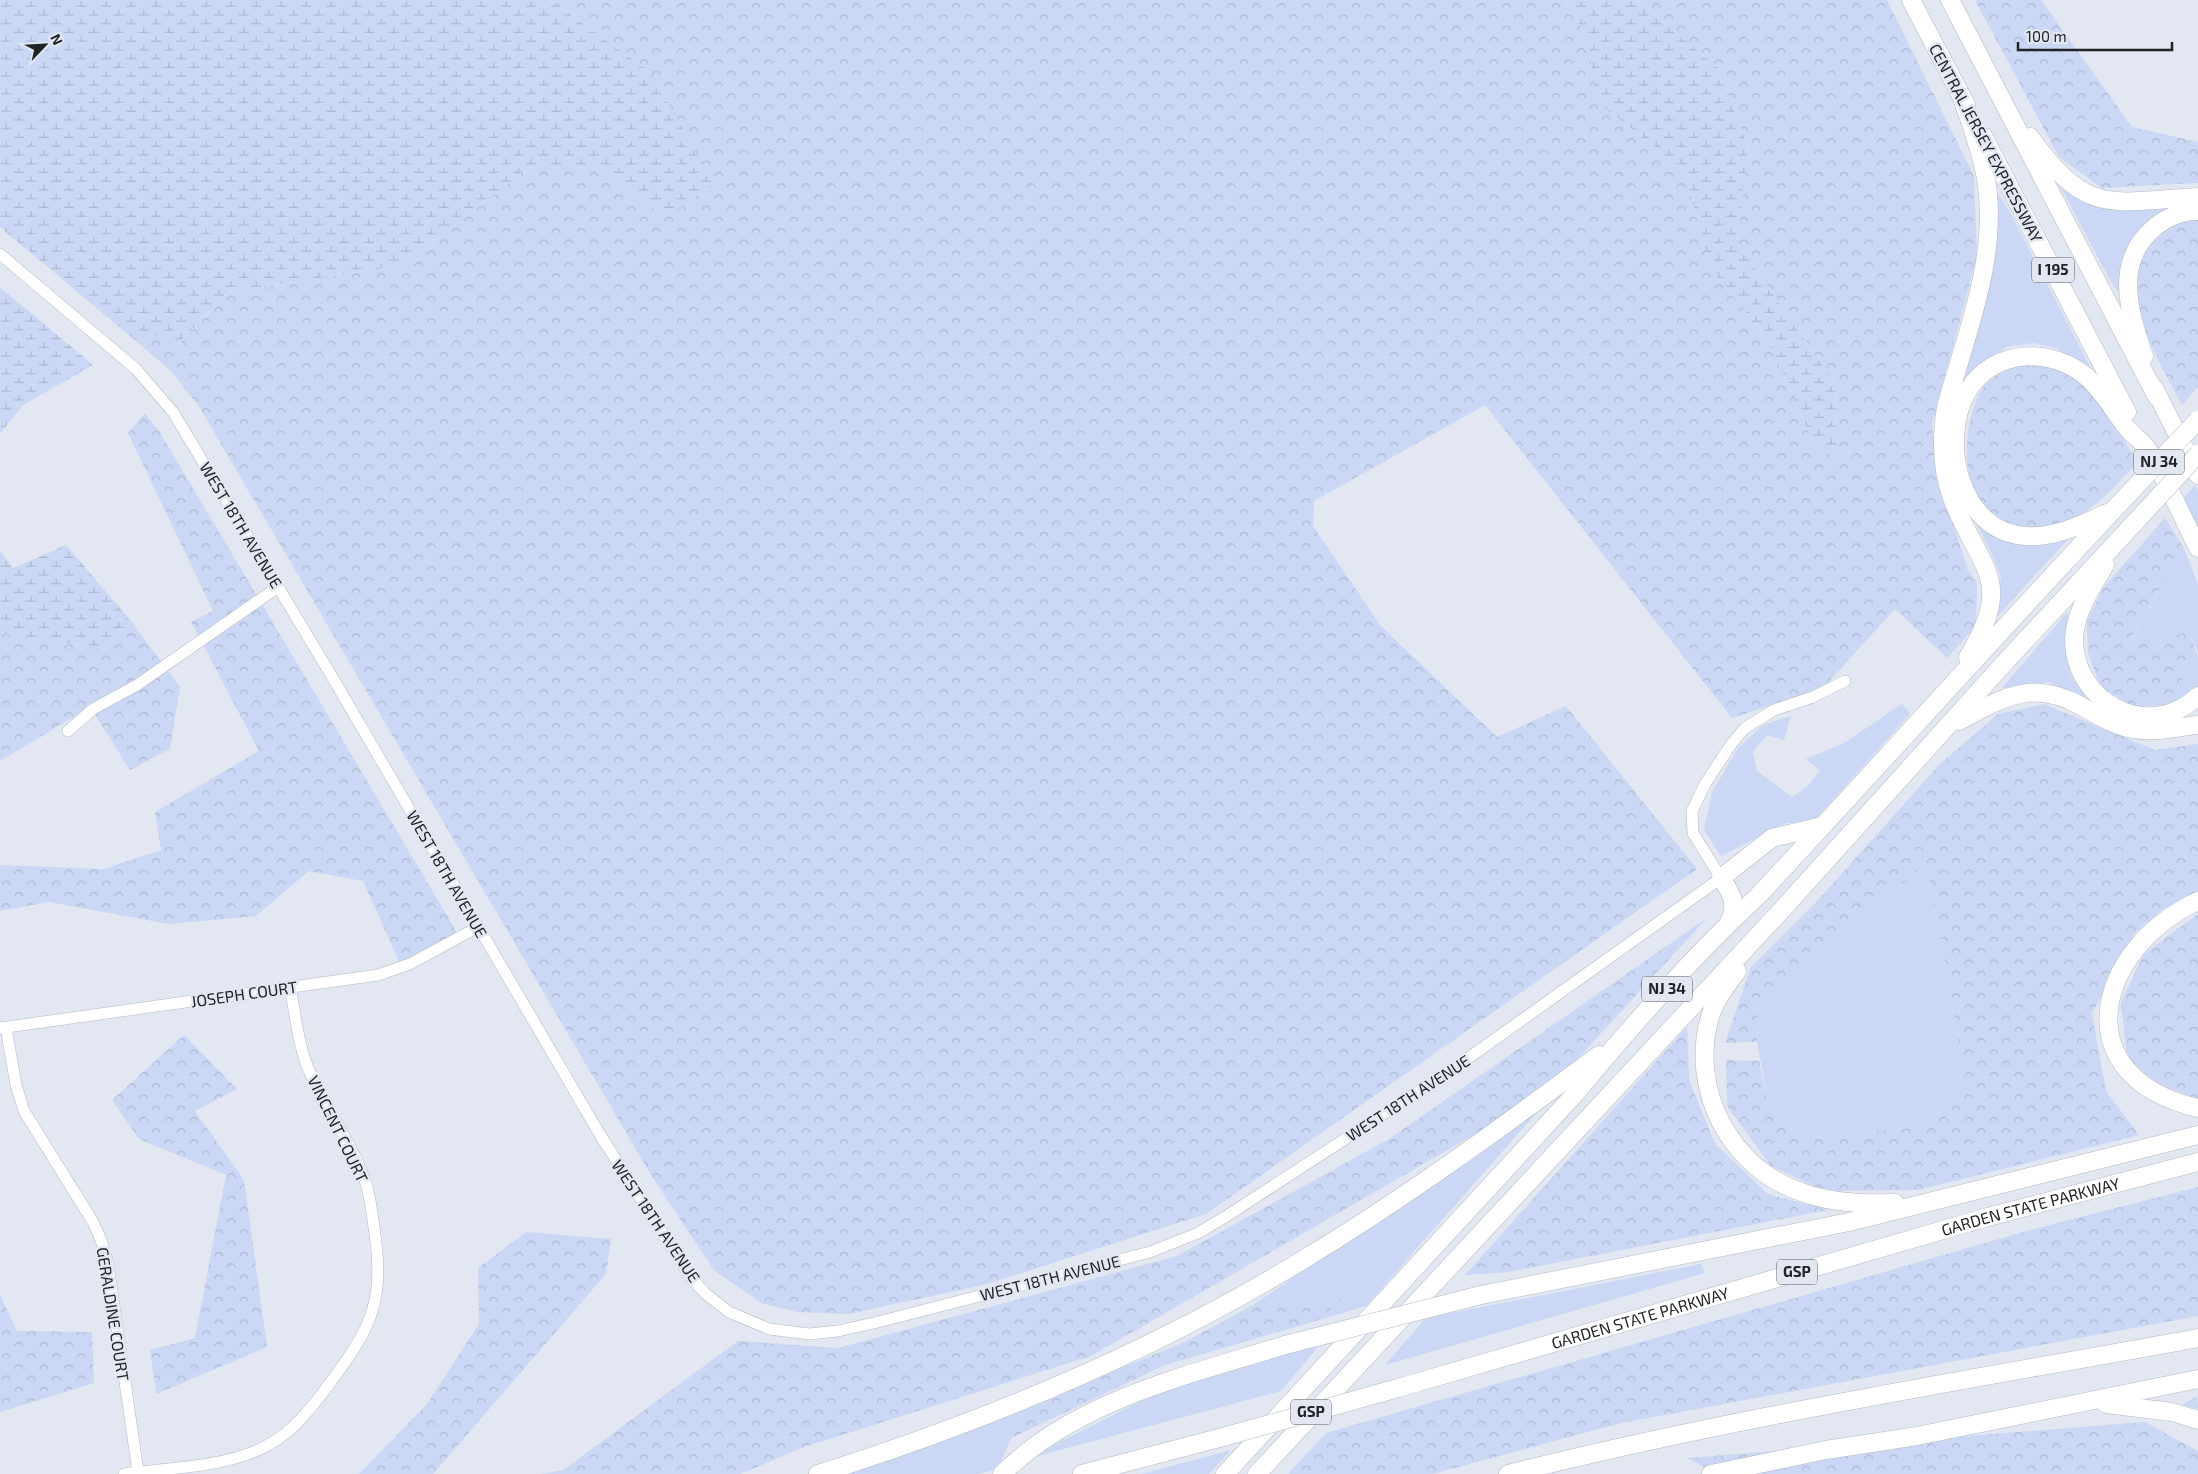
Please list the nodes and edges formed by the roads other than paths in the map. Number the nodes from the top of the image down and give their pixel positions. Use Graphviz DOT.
graph roads {
  1 [pos="1911,0"];
  2 [pos="1950,0"];
  3 [pos="1961,95"];
  4 [pos="2002,98"];
  5 [pos="2198,197"];
  6 [pos="2198,211"];
  7 [pos="0,254"];
  8 [pos="2157,397"];
  9 [pos="2198,420"];
  10 [pos="2145,446"];
  11 [pos="2198,454"];
  12 [pos="2198,476"];
  13 [pos="2117,506"];
  14 [pos="2121,538"];
  15 [pos="2198,548"];
  16 [pos="278,587"];
  17 [pos="1845,681"];
  18 [pos="1954,681"];
  19 [pos="2198,696"];
  20 [pos="2198,725"];
  21 [pos="1948,727"];
  22 [pos="68,730"];
  23 [pos="1822,826"];
  24 [pos="1721,878"];
  25 [pos="2198,901"];
  26 [pos="1778,914"];
  27 [pos="1728,925"];
  28 [pos="478,927"];
  29 [pos="290,987"];
  30 [pos="3,1028"];
  31 [pos="1621,1038"];
  32 [pos="2198,1108"];
  33 [pos="2198,1135"];
  34 [pos="2198,1162"];
  35 [pos="1921,1203"];
  36 [pos="2198,1338"];
  37 [pos="2198,1379"];
  38 [pos="2085,1402"];
  39 [pos="2198,1420"];
  40 [pos="138,1472"];
  41 [pos="124,1474"];
  42 [pos="818,1474"];
  43 [pos="1002,1474"];
  44 [pos="1082,1474"];
  45 [pos="1225,1474"];
  46 [pos="1257,1474"];
  47 [pos="1508,1474"];
  48 [pos="1710,1474"];
  1 -- 3 [label="highway, CENTRAL JERSEY EXPRESSWAY / I 195"];
  2 -- 4 [label="highway, CENTRAL JERSEY EXPRESSWAY / I 195"];
  3 -- 10 [label="highway, CENTRAL JERSEY EXPRESSWAY / I 195"];
  3 -- 18 [label="highway"];
  4 -- 5 [label="highway"];
  4 -- 8 [label="highway, CENTRAL JERSEY EXPRESSWAY / I 195"];
  6 -- 8 [label="highway"];
  7 -- 16 [label="street, WEST 18TH AVENUE"];
  8 -- 12 [label="highway"];
  9 -- 13 [label="highway, NJ 34, bridge"];
  10 -- 13 [label="highway"];
  10 -- 15 [label="highway, CENTRAL JERSEY EXPRESSWAY"];
  11 -- 14 [label="highway, NJ 34, bridge"];
  13 -- 18 [label="highway, NJ 34"];
  14 -- 19 [label="highway"];
  14 -- 21 [label="highway, NJ 34"];
  16 -- 22 [label="street"];
  16 -- 28 [label="street, WEST 18TH AVENUE"];
  17 -- 24 [label="street"];
  18 -- 23 [label="highway, NJ 34"];
  20 -- 21 [label="highway"];
  21 -- 26 [label="highway, NJ 34"];
  23 -- 24 [label="highway"];
  23 -- 27 [label="highway, NJ 34"];
  24 -- 27 [label="highway"];
  24 -- 28 [label="street, WEST 18TH AVENUE"];
  25 -- 32 [label="highway"];
  26 -- 35 [label="highway"];
  26 -- 46 [label="highway, NJ 34"];
  27 -- 31 [label="highway, NJ 34"];
  28 -- 29 [label="street, JOSEPH COURT"];
  29 -- 30 [label="street, JOSEPH COURT"];
  29 -- 40 [label="street, VINCENT COURT"];
  30 -- 40 [label="street, GERALDINE COURT"];
  31 -- 42 [label="highway"];
  31 -- 45 [label="highway, NJ 34"];
  33 -- 35 [label="highway"];
  34 -- 44 [label="highway, GARDEN STATE PARKWAY / GSP, bridge"];
  35 -- 43 [label="highway, bridge"];
  36 -- 47 [label="highway"];
  37 -- 38 [label="highway"];
  38 -- 39 [label="highway"];
  38 -- 48 [label="highway"];
  40 -- 41 [label="street, VINCENT COURT"];
}
